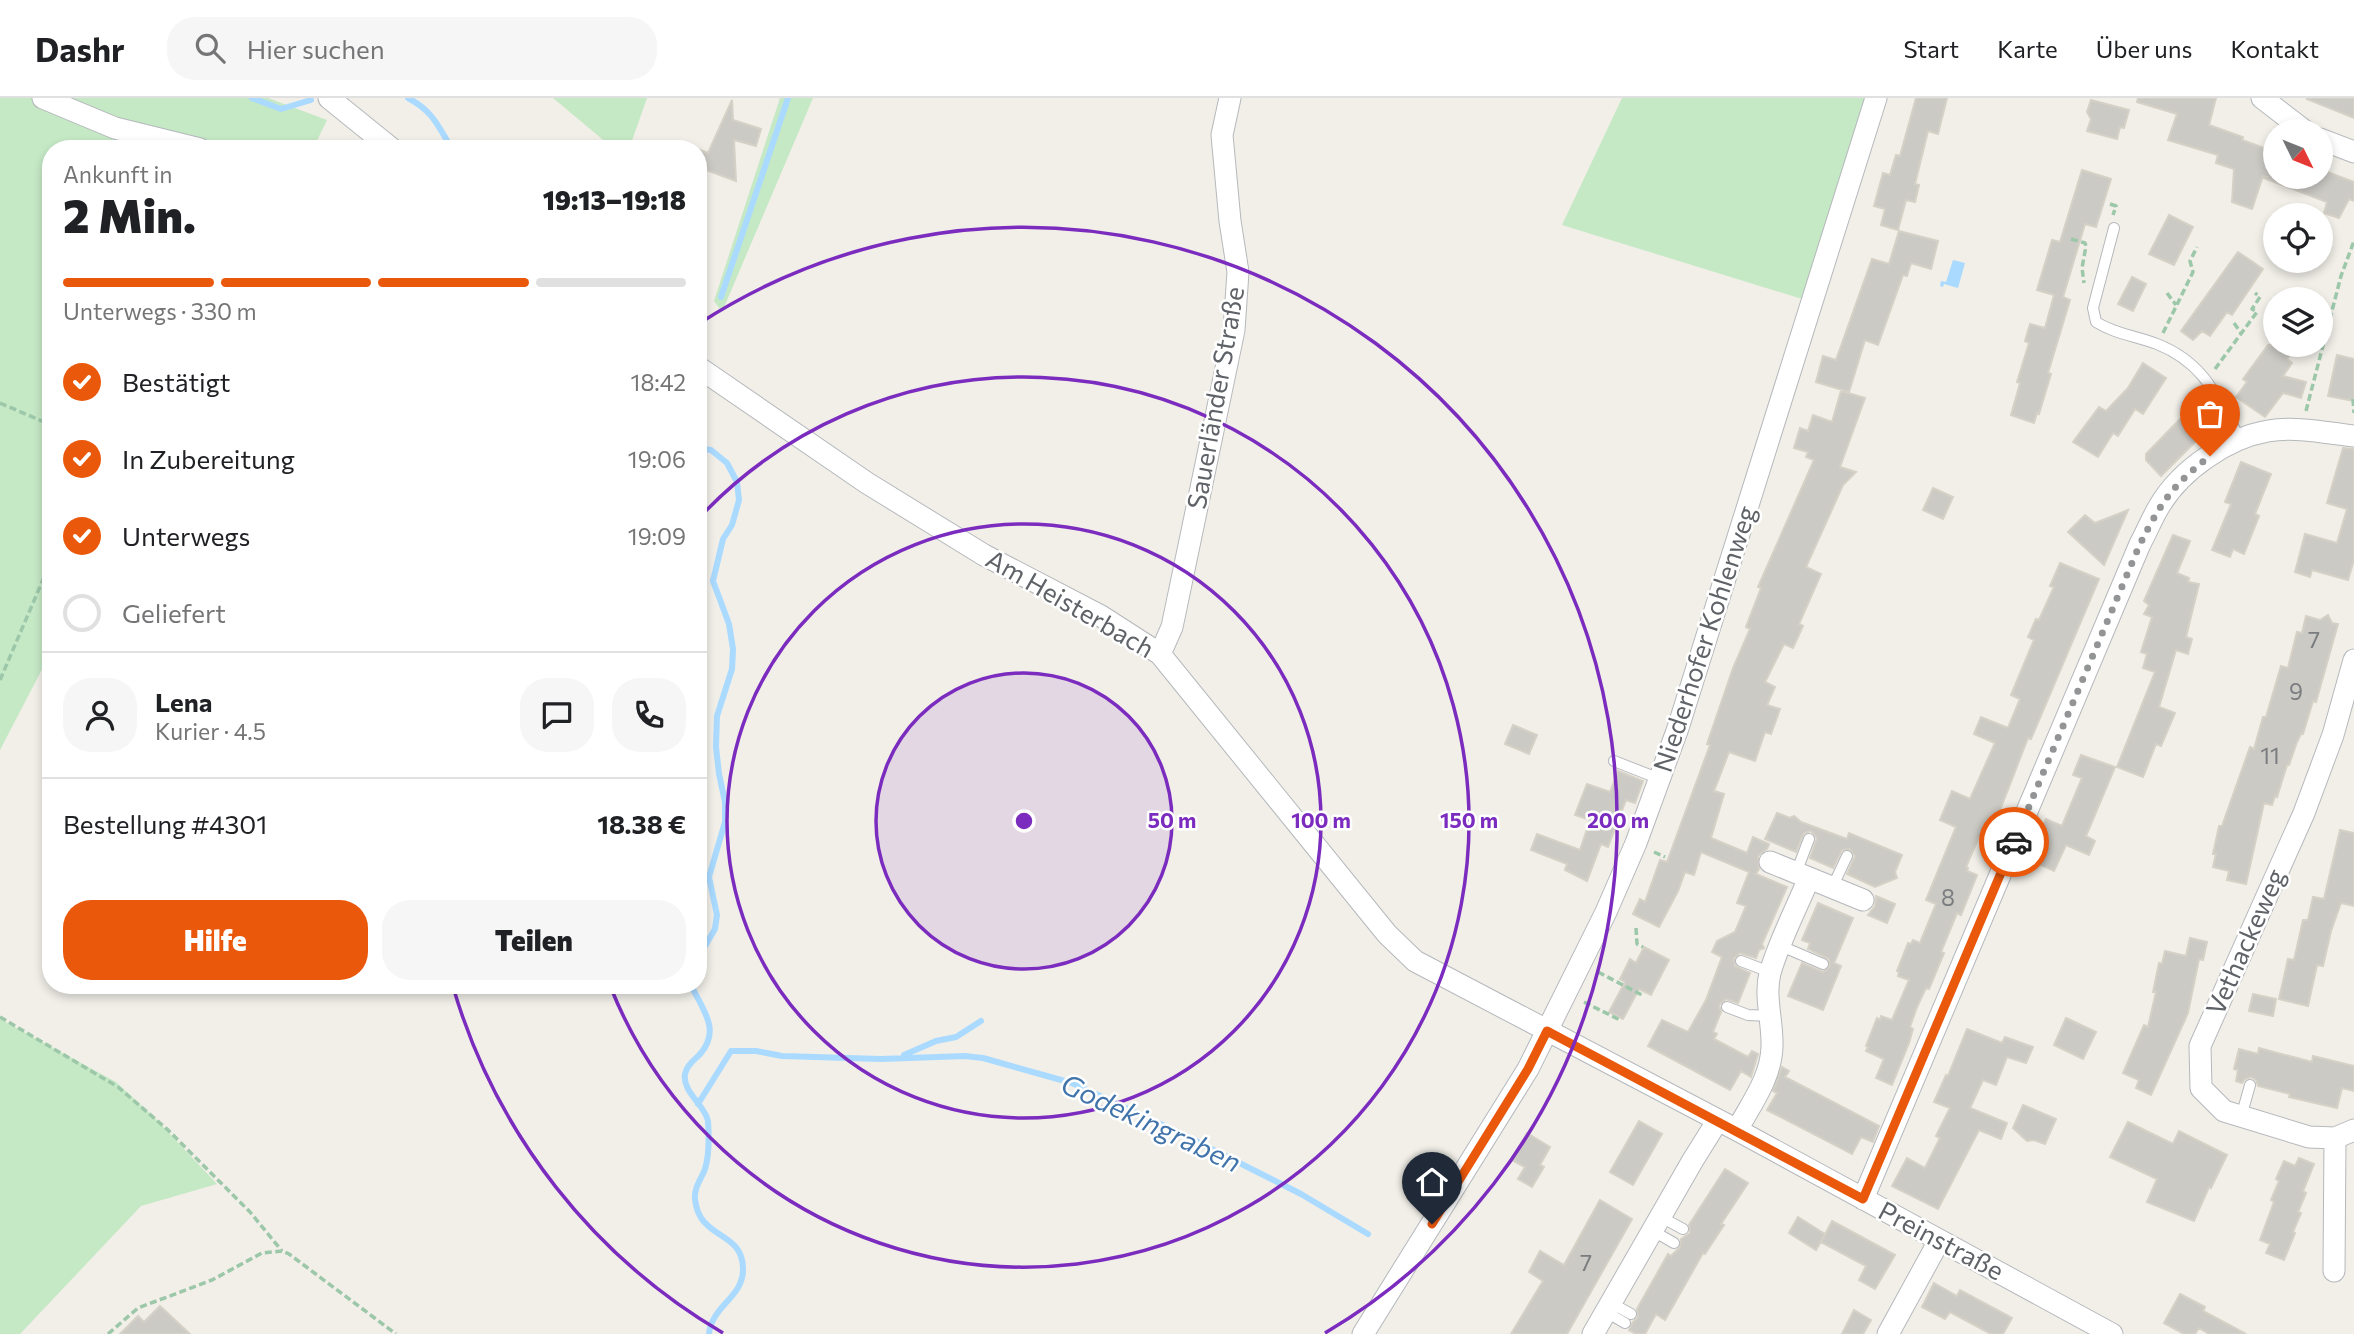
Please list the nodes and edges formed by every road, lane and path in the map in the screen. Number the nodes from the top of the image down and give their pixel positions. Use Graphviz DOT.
graph roads {
  1 [pos="43,98"];
  2 [pos="329,98"];
  3 [pos="1230,98"];
  4 [pos="1876,98"];
  5 [pos="2262,98"];
  6 [pos="2289,119"];
  7 [pos="164,140"];
  8 [pos="381,140"];
  9 [pos="2333,144"];
  10 [pos="2354,152"];
  11 [pos="2113,228"];
  12 [pos="2071,239"];
  13 [pos="2354,241"];
  14 [pos="2197,247"];
  15 [pos="2097,292"];
  16 [pos="2167,293"];
  17 [pos="2255,293"];
  18 [pos="2176,305"];
  19 [pos="2234,323"];
  20 [pos="2241,333"];
  21 [pos="2157,344"];
  22 [pos="707,373"];
  23 [pos="2207,380"];
  24 [pos="2353,399"];
  25 [pos="0,403"];
  26 [pos="2354,413"];
  27 [pos="42,421"];
  28 [pos="2302,430"];
  29 [pos="2354,436"];
  30 [pos="2240,439"];
  31 [pos="42,582"];
  32 [pos="1160,654"];
  33 [pos="2354,660"];
  34 [pos="0,680"];
  35 [pos="1614,761"];
  36 [pos="1660,779"];
  37 [pos="1809,839"];
  38 [pos="1652,851"];
  39 [pos="1847,856"];
  40 [pos="1665,857"];
  41 [pos="1770,862"];
  42 [pos="1802,876"];
  43 [pos="1832,888"];
  44 [pos="1863,900"];
  45 [pos="1636,928"];
  46 [pos="1782,946"];
  47 [pos="1643,947"];
  48 [pos="1741,961"];
  49 [pos="1822,964"];
  50 [pos="1596,971"];
  51 [pos="1770,972"];
  52 [pos="1642,995"];
  53 [pos="1582,1001"];
  54 [pos="1727,1007"];
  55 [pos="1771,1016"];
  56 [pos="0,1017"];
  57 [pos="1620,1020"];
  58 [pos="1547,1031"];
  59 [pos="2250,1084"];
  60 [pos="2241,1117"];
  61 [pos="1727,1125"];
  62 [pos="2344,1134"];
  63 [pos="1863,1199"];
  64 [pos="1657,1224"];
  65 [pos="1683,1229"];
  66 [pos="1939,1241"];
  67 [pos="1674,1243"];
  68 [pos="282,1251"];
  69 [pos="2334,1271"];
  70 [pos="108,1334"];
  71 [pos="396,1334"];
  72 [pos="1363,1334"];
  73 [pos="1593,1334"];
  74 [pos="1888,1334"];
  75 [pos="2112,1334"];
  1 -- 7 [label="street"];
  2 -- 8 [label="street"];
  3 -- 32 [label="street, Sauerländer Straße"];
  4 -- 36 [label="street, Niederhofer Kohlenweg"];
  5 -- 6 [label="street"];
  9 -- 10 [label="street"];
  11 -- 15 [label="lane"];
  12 -- 15 [label="path"];
  13 -- 28 [label="path"];
  14 -- 18 [label="path"];
  15 -- 21 [label="lane"];
  16 -- 18 [label="path"];
  17 -- 20 [label="path"];
  18 -- 21 [label="path"];
  19 -- 20 [label="path"];
  20 -- 23 [label="path"];
  21 -- 23 [label="lane"];
  22 -- 32 [label="street, Am Heisterbach"];
  23 -- 30 [label="lane"];
  24 -- 26 [label="path"];
  25 -- 27 [label="path"];
  28 -- 29 [label="street"];
  28 -- 30 [label="street"];
  30 -- 63 [label="street"];
  31 -- 34 [label="path"];
  32 -- 58 [label="street, Am Heisterbach"];
  33 -- 60 [label="street, Vethackeweg"];
  35 -- 36 [label="lane"];
  36 -- 58 [label="street, Niederhofer Kohlenweg"];
  37 -- 42 [label="lane"];
  38 -- 40 [label="path"];
  39 -- 43 [label="lane"];
  41 -- 42 [label="street"];
  42 -- 43 [label="street"];
  42 -- 46 [label="street"];
  43 -- 44 [label="street"];
  45 -- 47 [label="path"];
  46 -- 49 [label="lane"];
  46 -- 51 [label="street"];
  48 -- 51 [label="lane"];
  50 -- 52 [label="path"];
  51 -- 55 [label="street"];
  53 -- 57 [label="path"];
  54 -- 55 [label="lane"];
  55 -- 61 [label="street"];
  56 -- 68 [label="path"];
  58 -- 61 [label="street, Preinstraße"];
  58 -- 72 [label="street, Niederhofer Kohlenweg"];
  59 -- 60 [label="lane"];
  60 -- 62 [label="street, Vethackeweg"];
  61 -- 63 [label="street, Preinstraße"];
  61 -- 64 [label="street"];
  62 -- 69 [label="street"];
  63 -- 66 [label="street, Preinstraße"];
  64 -- 65 [label="lane"];
  64 -- 67 [label="lane"];
  64 -- 73 [label="street"];
  66 -- 74 [label="street"];
  66 -- 75 [label="street, Preinstraße"];
  68 -- 70 [label="path"];
  68 -- 71 [label="path"];
}
